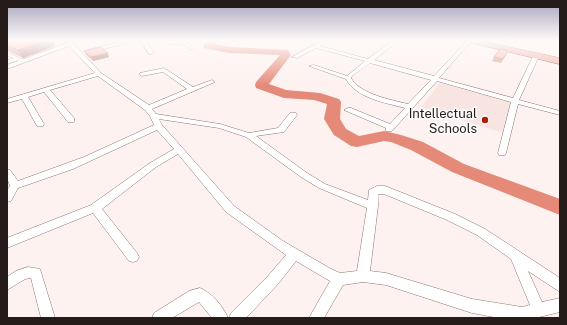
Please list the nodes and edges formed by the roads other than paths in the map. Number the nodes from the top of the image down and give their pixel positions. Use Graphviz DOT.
graph roads {
  1 [pos="7,55"];
  2 [pos="37,55"];
  3 [pos="80,55"];
  4 [pos="298,55"];
  5 [pos="351,55"];
  6 [pos="377,55"];
  7 [pos="458,55"];
  8 [pos="532,55"];
  9 [pos="545,55"];
  10 [pos="536,56"];
  11 [pos="294,57"];
  12 [pos="17,58"];
  13 [pos="560,58"];
  14 [pos="370,60"];
  15 [pos="23,61"];
  16 [pos="560,61"];
  17 [pos="7,62"];
  18 [pos="312,66"];
  19 [pos="7,67"];
  20 [pos="99,74"];
  21 [pos="142,74"];
  22 [pos="348,78"];
  23 [pos="435,79"];
  24 [pos="212,82"];
  25 [pos="192,89"];
  26 [pos="46,90"];
  27 [pos="24,96"];
  28 [pos="7,101"];
  29 [pos="515,101"];
  30 [pos="410,107"];
  31 [pos="348,110"];
  32 [pos="151,112"];
  33 [pos="560,113"];
  34 [pos="293,115"];
  35 [pos="71,120"];
  36 [pos="40,124"];
  37 [pos="158,126"];
  38 [pos="249,135"];
  39 [pos="179,150"];
  40 [pos="502,153"];
  41 [pos="7,172"];
  42 [pos="15,186"];
  43 [pos="7,198"];
  44 [pos="373,206"];
  45 [pos="95,208"];
  46 [pos="7,243"];
  47 [pos="294,254"];
  48 [pos="515,254"];
  49 [pos="133,257"];
  50 [pos="363,276"];
  51 [pos="339,279"];
  52 [pos="7,284"];
  53 [pos="560,286"];
  54 [pos="560,305"];
  55 [pos="530,313"];
  56 [pos="48,318"];
  57 [pos="159,318"];
  58 [pos="221,318"];
  59 [pos="236,318"];
  60 [pos="316,318"];
  1 -- 12 [label="lane"];
  2 -- 15 [label="street"];
  3 -- 20 [label="street"];
  4 -- 11 [label="street"];
  5 -- 14 [label="street"];
  6 -- 14 [label="street"];
  7 -- 23 [label="street"];
  8 -- 10 [label="main road"];
  9 -- 13 [label="main road"];
  10 -- 16 [label="main road"];
  10 -- 29 [label="street"];
  12 -- 15 [label="lane"];
  12 -- 17 [label="lane"];
  14 -- 22 [label="street"];
  14 -- 23 [label="street"];
  15 -- 19 [label="street"];
  18 -- 22 [label="street"];
  20 -- 26 [label="street"];
  20 -- 32 [label="street"];
  21 -- 25 [label="street"];
  22 -- 30 [label="street"];
  23 -- 29 [label="street"];
  23 -- 30 [label="street"];
  24 -- 25 [label="street"];
  25 -- 32 [label="street"];
  26 -- 27 [label="street"];
  26 -- 35 [label="street"];
  27 -- 28 [label="street"];
  27 -- 36 [label="street"];
  29 -- 33 [label="street"];
  29 -- 40 [label="street"];
  30 -- 31 [label="street"];
  32 -- 37 [label="street"];
  32 -- 38 [label="street"];
  34 -- 38 [label="street"];
  37 -- 39 [label="street"];
  37 -- 42 [label="street"];
  38 -- 44 [label="street"];
  39 -- 45 [label="street"];
  39 -- 47 [label="street"];
  41 -- 42 [label="street"];
  42 -- 43 [label="street"];
  44 -- 48 [label="street"];
  44 -- 50 [label="street"];
  45 -- 46 [label="street"];
  45 -- 49 [label="street"];
  47 -- 51 [label="street"];
  47 -- 59 [label="street"];
  48 -- 53 [label="street"];
  48 -- 55 [label="street"];
  50 -- 51 [label="street"];
  50 -- 55 [label="street"];
  51 -- 60 [label="street"];
  52 -- 56 [label="street"];
  54 -- 55 [label="street"];
  57 -- 58 [label="street"];
}
